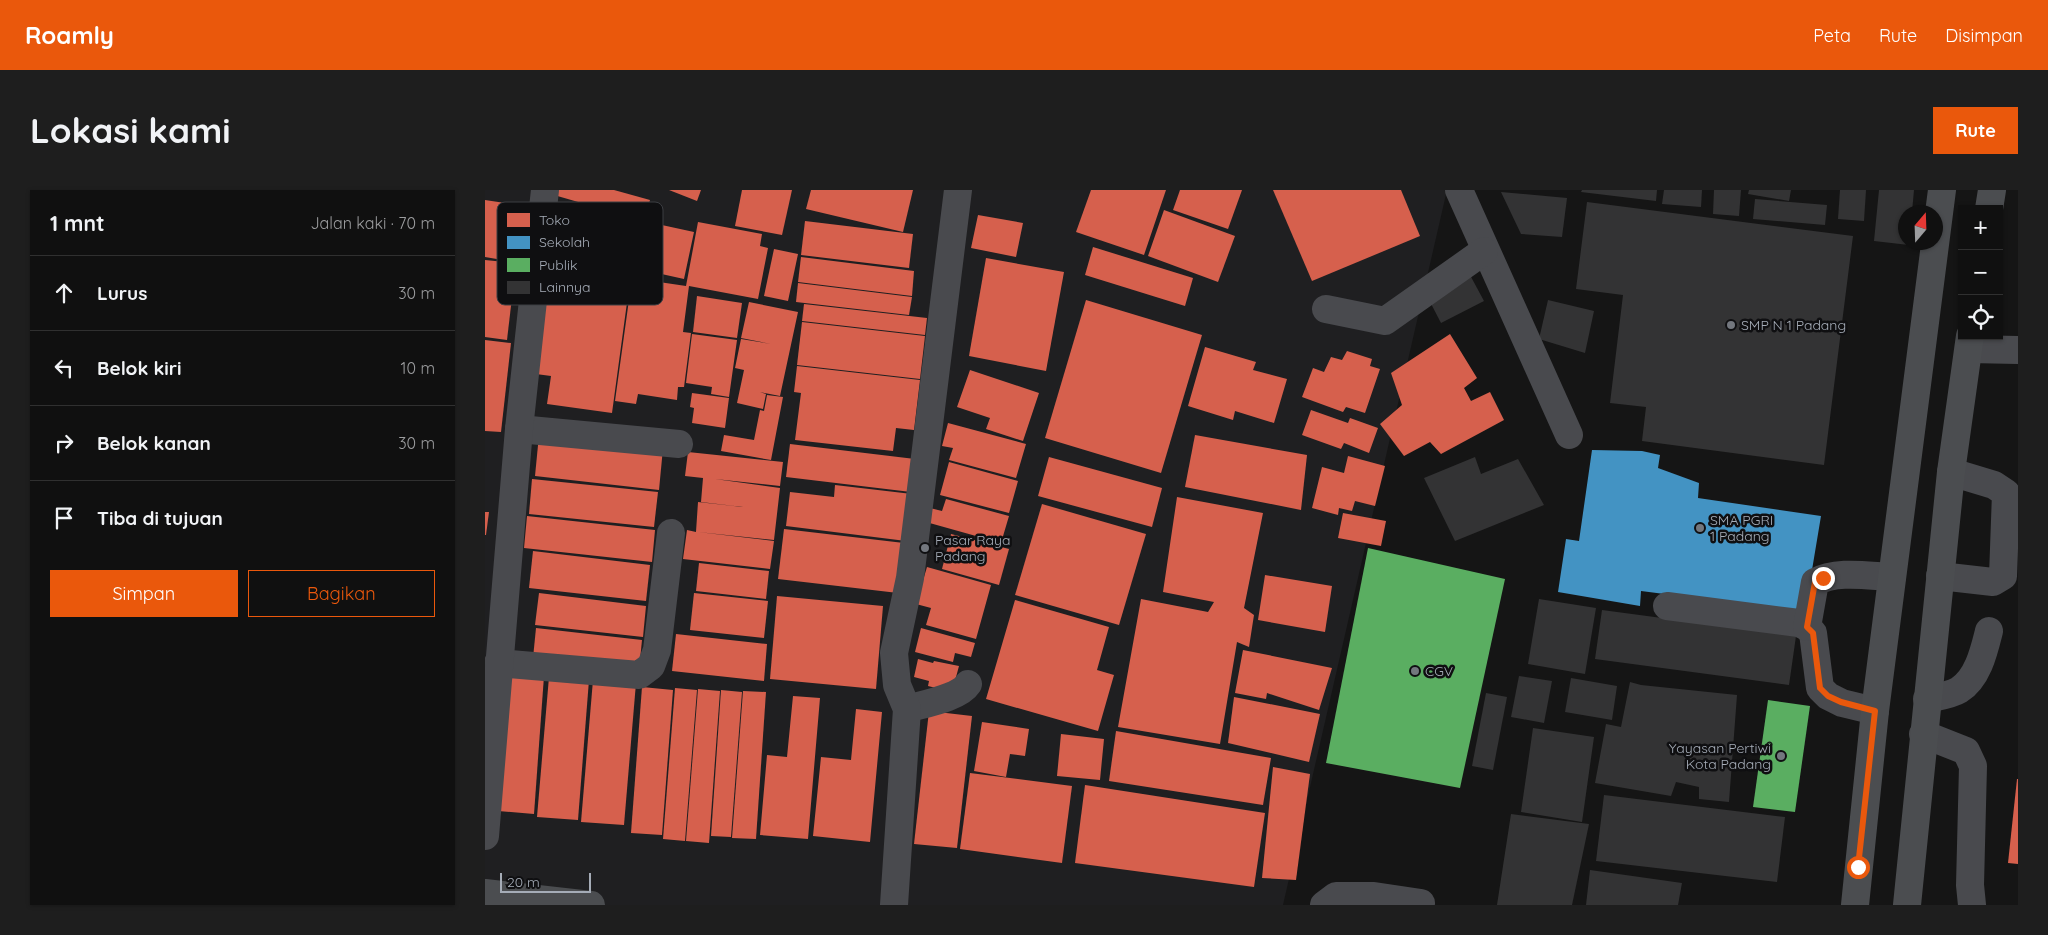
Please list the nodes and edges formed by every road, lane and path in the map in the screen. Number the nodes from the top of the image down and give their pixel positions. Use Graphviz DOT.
graph roads {
  1 [pos="958,190"];
  2 [pos="1459,190"];
  3 [pos="1943,190"];
  4 [pos="1992,190"];
  5 [pos="1990,205"];
  6 [pos="1484,250"];
  7 [pos="532,305"];
  8 [pos="1326,309"];
  9 [pos="1969,343"];
  10 [pos="2018,350"];
  11 [pos="519,429"];
  12 [pos="1569,435"];
  13 [pos="679,444"];
  14 [pos="1951,472"];
  15 [pos="671,532"];
  16 [pos="1940,576"];
  17 [pos="1892,578"];
  18 [pos="1667,606"];
  19 [pos="1807,627"];
  20 [pos="1989,630"];
  21 [pos="499,663"];
  22 [pos="968,684"];
  23 [pos="1927,699"];
  24 [pos="907,709"];
  25 [pos="1875,711"];
  26 [pos="1923,734"];
  27 [pos="485,836"];
  28 [pos="485,893"];
  29 [pos="1421,904"];
  30 [pos="589,905"];
  31 [pos="894,905"];
  32 [pos="1324,905"];
  33 [pos="1855,905"];
  34 [pos="1907,905"];
  35 [pos="1972,905"];
  1 -- 24 [label="street"];
  2 -- 6 [label="street"];
  3 -- 17 [label="main road"];
  4 -- 5 [label="main road"];
  6 -- 8 [label="street"];
  6 -- 12 [label="street"];
  7 -- 11 [label="street"];
  9 -- 10 [label="street"];
  9 -- 14 [label="main road"];
  11 -- 13 [label="street"];
  11 -- 21 [label="street"];
  14 -- 16 [label="main road"];
  14 -- 16 [label="street"];
  15 -- 21 [label="street"];
  16 -- 23 [label="main road"];
  17 -- 19 [label="street"];
  17 -- 25 [label="main road"];
  18 -- 19 [label="street"];
  19 -- 25 [label="street"];
  20 -- 23 [label="street"];
  21 -- 27 [label="street"];
  22 -- 24 [label="street"];
  23 -- 26 [label="main road"];
  24 -- 31 [label="street"];
  25 -- 33 [label="main road"];
  26 -- 34 [label="main road"];
  26 -- 35 [label="street"];
  28 -- 30 [label="main road"];
  29 -- 32 [label="street"];
}
